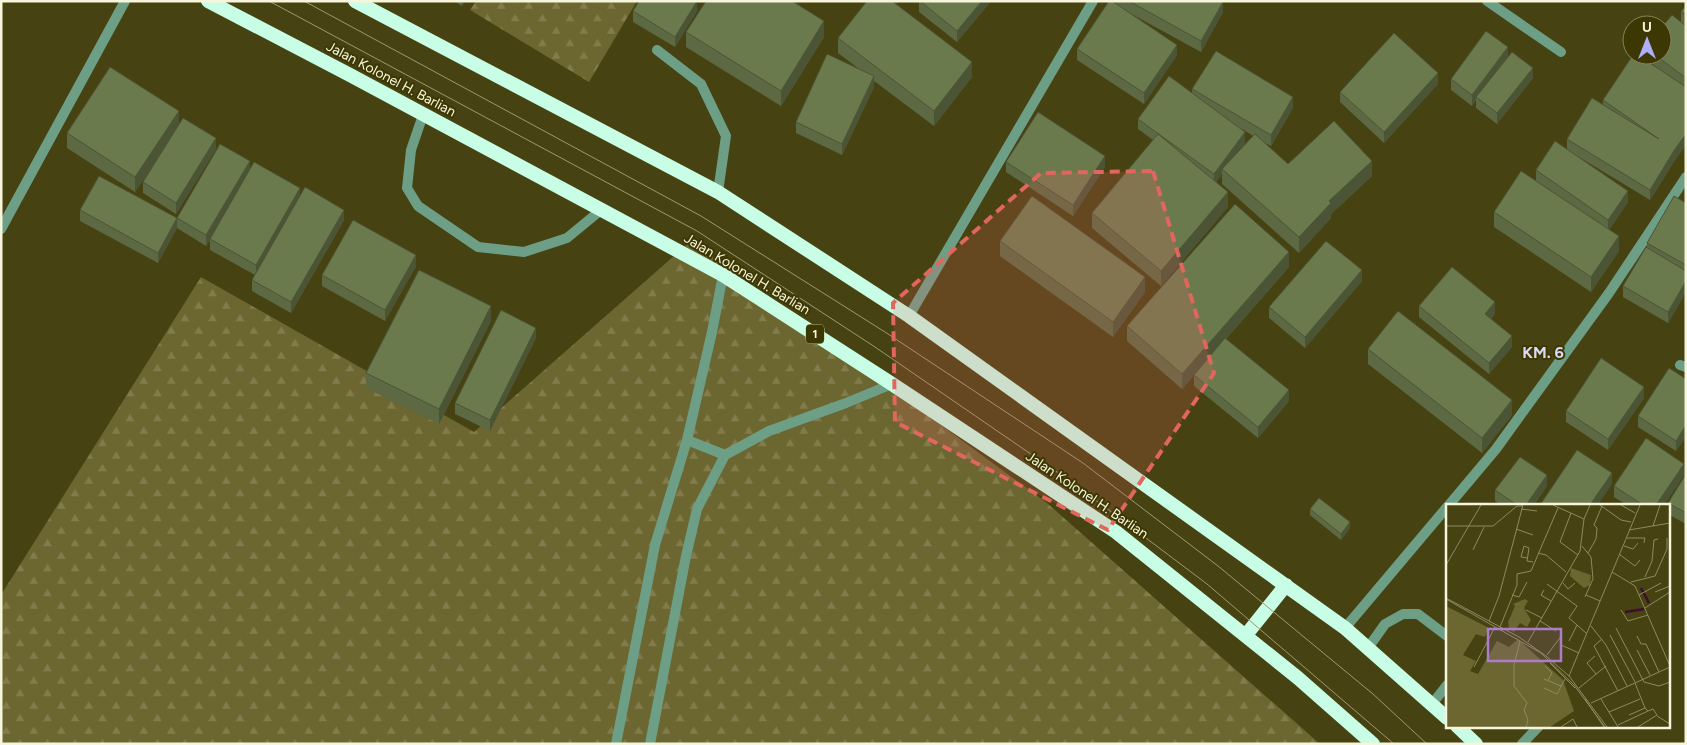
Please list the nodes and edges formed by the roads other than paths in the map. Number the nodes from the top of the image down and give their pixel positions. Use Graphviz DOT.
graph roads {
  1 [pos="125,1"];
  2 [pos="208,1"];
  3 [pos="355,1"];
  4 [pos="1093,1"];
  5 [pos="1487,1"];
  6 [pos="657,50"];
  7 [pos="1561,52"];
  8 [pos="423,115"];
  9 [pos="1686,177"];
  10 [pos="718,192"];
  11 [pos="601,210"];
  12 [pos="1,229"];
  13 [pos="723,275"];
  14 [pos="909,316"];
  15 [pos="892,384"];
  16 [pos="687,440"];
  17 [pos="725,455"];
  18 [pos="1450,504"];
  19 [pos="1446,508"];
  20 [pos="1286,585"];
  21 [pos="1345,628"];
  22 [pos="1246,635"];
  23 [pos="1446,635"];
  24 [pos="1368,648"];
  25 [pos="1446,686"];
  26 [pos="1432,704"];
  27 [pos="1446,717"];
  28 [pos="1458,728"];
  29 [pos="1537,728"];
  30 [pos="616,744"];
  31 [pos="650,744"];
  32 [pos="1373,744"];
  33 [pos="1476,744"];
  34 [pos="1522,744"];
  1 -- 12 [label="street"];
  2 -- 8 [label="highway, Jalan Kolonel H. Barlian / 1"];
  3 -- 10 [label="highway"];
  4 -- 14 [label="street"];
  5 -- 7 [label="street"];
  6 -- 10 [label="street"];
  8 -- 11 [label="highway, Jalan Kolonel H. Barlian / 1"];
  8 -- 11 [label="street"];
  9 -- 18 [label="street"];
  10 -- 14 [label="highway"];
  11 -- 13 [label="highway, Jalan Kolonel H. Barlian / 1"];
  13 -- 15 [label="highway, Jalan Kolonel H. Barlian / 1"];
  13 -- 16 [label="street"];
  14 -- 20 [label="highway"];
  15 -- 17 [label="street"];
  15 -- 22 [label="highway, Jalan Kolonel H. Barlian / 1"];
  16 -- 17 [label="street"];
  16 -- 30 [label="street"];
  17 -- 31 [label="street"];
  19 -- 21 [label="street"];
  20 -- 21 [label="highway"];
  20 -- 22 [label="highway"];
  21 -- 24 [label="highway"];
  22 -- 32 [label="highway, Jalan Kolonel H. Barlian / 1"];
  23 -- 24 [label="street"];
  24 -- 26 [label="highway"];
  25 -- 26 [label="street"];
  26 -- 27 [label="highway"];
  28 -- 33 [label="highway"];
  29 -- 34 [label="street"];
}
